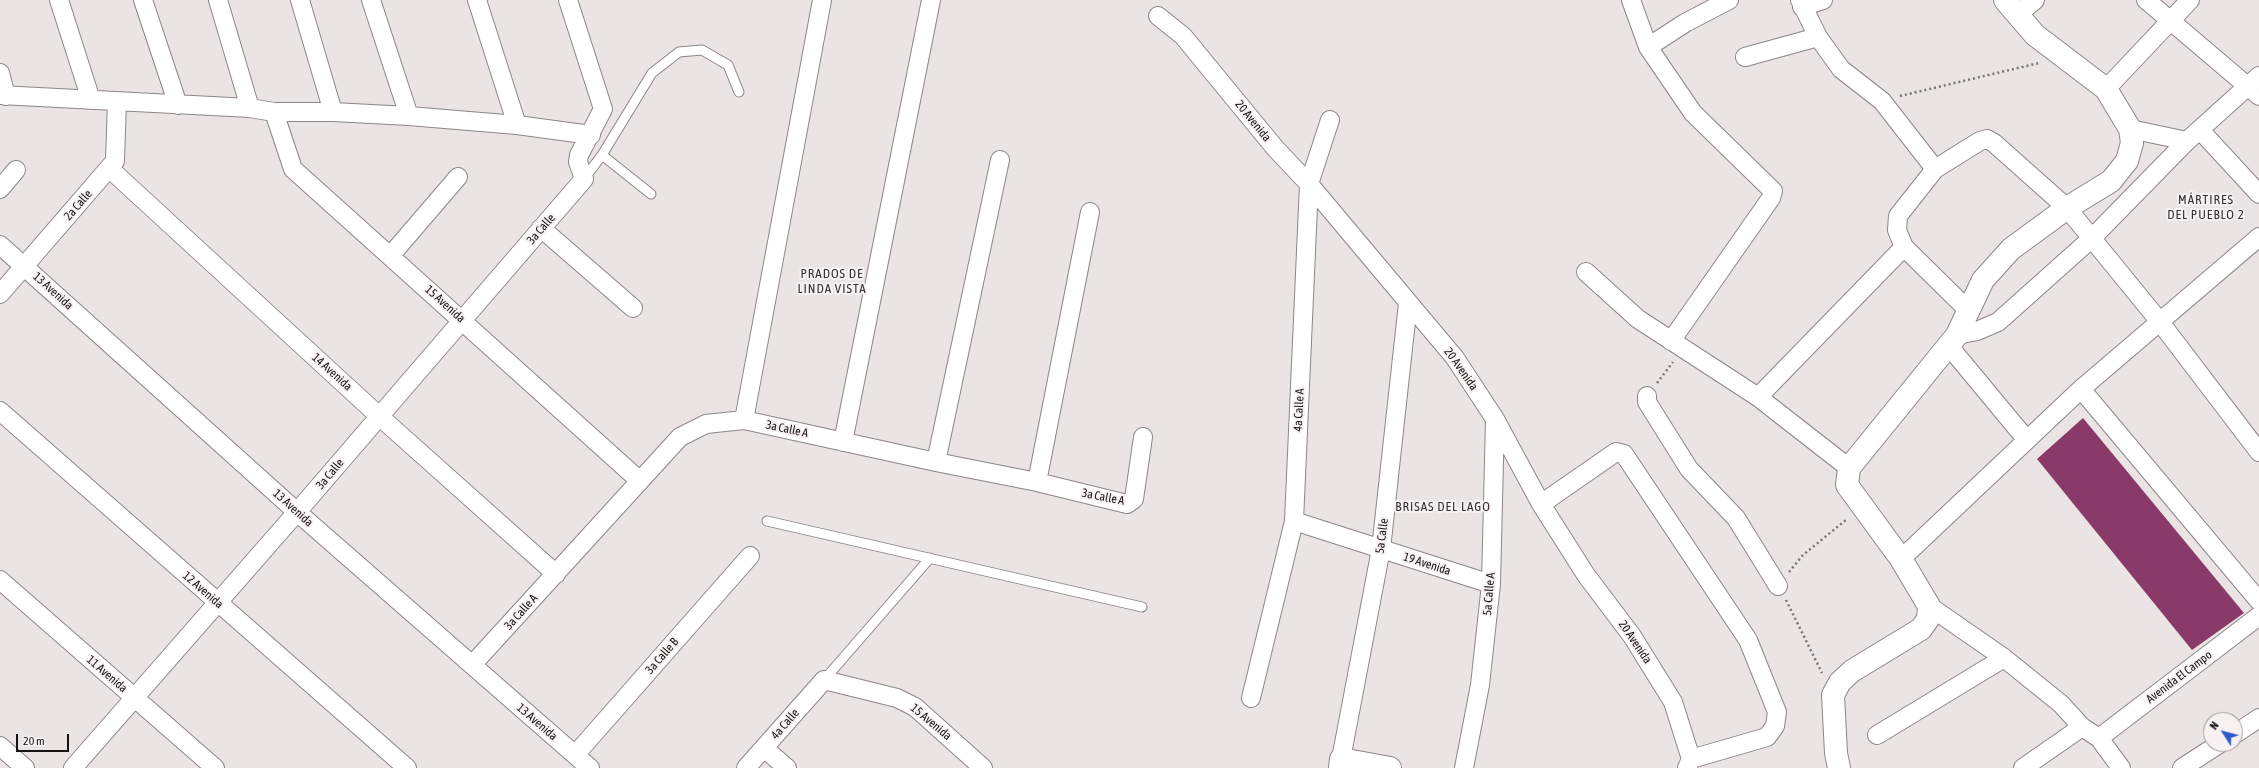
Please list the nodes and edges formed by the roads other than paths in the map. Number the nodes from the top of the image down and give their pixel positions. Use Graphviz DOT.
graph roads {
  1 [pos="59,0"];
  2 [pos="143,0"];
  3 [pos="218,0"];
  4 [pos="300,0"];
  5 [pos="371,0"];
  6 [pos="477,0"];
  7 [pos="568,0"];
  8 [pos="822,0"];
  9 [pos="931,0"];
  10 [pos="1631,0"];
  11 [pos="1729,0"];
  12 [pos="1823,0"];
  13 [pos="2035,0"];
  14 [pos="2146,0"];
  15 [pos="2190,0"];
  16 [pos="1801,3"];
  17 [pos="2011,8"];
  18 [pos="1158,16"];
  19 [pos="2169,20"];
  20 [pos="1818,37"];
  21 [pos="1648,47"];
  22 [pos="1745,58"];
  23 [pos="0,73"];
  24 [pos="2256,86"];
  25 [pos="2106,89"];
  26 [pos="739,92"];
  27 [pos="3,96"];
  28 [pos="91,100"];
  29 [pos="117,101"];
  30 [pos="178,105"];
  31 [pos="250,108"];
  32 [pos="274,112"];
  33 [pos="333,112"];
  34 [pos="409,116"];
  35 [pos="1330,120"];
  36 [pos="517,125"];
  37 [pos="2130,129"];
  38 [pos="591,135"];
  39 [pos="2194,136"];
  40 [pos="602,154"];
  41 [pos="1000,160"];
  42 [pos="110,169"];
  43 [pos="1935,169"];
  44 [pos="16,170"];
  45 [pos="458,177"];
  46 [pos="584,178"];
  47 [pos="1309,184"];
  48 [pos="0,189"];
  49 [pos="651,194"];
  50 [pos="2259,194"];
  51 [pos="2066,208"];
  52 [pos="1090,212"];
  53 [pos="541,228"];
  54 [pos="2259,237"];
  55 [pos="2092,238"];
  56 [pos="0,245"];
  57 [pos="1904,247"];
  58 [pos="391,256"];
  59 [pos="25,266"];
  60 [pos="1586,272"];
  61 [pos="0,294"];
  62 [pos="1408,303"];
  63 [pos="633,308"];
  64 [pos="1969,311"];
  65 [pos="463,320"];
  66 [pos="2160,322"];
  67 [pos="1953,340"];
  68 [pos="1677,345"];
  69 [pos="2081,389"];
  70 [pos="1647,396"];
  71 [pos="1758,397"];
  72 [pos="0,411"];
  73 [pos="379,416"];
  74 [pos="1495,419"];
  75 [pos="744,420"];
  76 [pos="1143,437"];
  77 [pos="2026,439"];
  78 [pos="844,442"];
  79 [pos="2259,452"];
  80 [pos="936,462"];
  81 [pos="1849,468"];
  82 [pos="640,481"];
  83 [pos="1038,482"];
  84 [pos="1541,504"];
  85 [pos="297,512"];
  86 [pos="767,521"];
  87 [pos="1294,521"];
  88 [pos="1381,549"];
  89 [pos="750,556"];
  90 [pos="930,558"];
  91 [pos="1901,559"];
  92 [pos="556,574"];
  93 [pos="0,580"];
  94 [pos="1491,584"];
  95 [pos="1778,586"];
  96 [pos="2259,601"];
  97 [pos="218,603"];
  98 [pos="1929,606"];
  99 [pos="1142,607"];
  100 [pos="2259,616"];
  101 [pos="2004,658"];
  102 [pos="472,666"];
  103 [pos="824,680"];
  104 [pos="134,698"];
  105 [pos="1251,698"];
  106 [pos="2259,718"];
  107 [pos="2082,727"];
  108 [pos="2243,729"];
  109 [pos="1877,735"];
  110 [pos="2099,738"];
  111 [pos="0,746"];
  112 [pos="764,748"];
  113 [pos="2207,752"];
  114 [pos="575,755"];
  115 [pos="1341,763"];
  116 [pos="1689,763"];
  117 [pos="25,768"];
  118 [pos="73,768"];
  119 [pos="215,768"];
  120 [pos="407,768"];
  121 [pos="590,768"];
  122 [pos="746,768"];
  123 [pos="787,768"];
  124 [pos="983,768"];
  125 [pos="1390,768"];
  126 [pos="1464,768"];
  127 [pos="1839,768"];
  128 [pos="2023,768"];
  129 [pos="2121,768"];
  130 [pos="2182,768"];
  1 -- 28 [label="street"];
  2 -- 30 [label="street"];
  3 -- 31 [label="street"];
  4 -- 33 [label="street"];
  5 -- 34 [label="street"];
  6 -- 36 [label="street"];
  7 -- 38 [label="street"];
  8 -- 75 [label="street"];
  9 -- 78 [label="street"];
  10 -- 21 [label="street"];
  11 -- 21 [label="street"];
  12 -- 16 [label="street"];
  13 -- 17 [label="street"];
  14 -- 19 [label="street"];
  15 -- 19 [label="street"];
  16 -- 20 [label="street"];
  17 -- 25 [label="street"];
  18 -- 47 [label="street, 20 Avenida"];
  19 -- 24 [label="street"];
  19 -- 25 [label="street"];
  20 -- 22 [label="street"];
  20 -- 43 [label="street"];
  21 -- 68 [label="street"];
  23 -- 27 [label="street"];
  24 -- 39 [label="street"];
  25 -- 37 [label="street"];
  26 -- 40 [label="lane"];
  27 -- 28 [label="street"];
  28 -- 29 [label="street"];
  29 -- 30 [label="street"];
  29 -- 42 [label="street, 2a Calle"];
  30 -- 31 [label="street"];
  31 -- 32 [label="street"];
  32 -- 33 [label="street"];
  32 -- 58 [label="street, 15 Avenida"];
  33 -- 34 [label="street"];
  34 -- 36 [label="street"];
  35 -- 47 [label="street, 4a Calle A"];
  36 -- 38 [label="street"];
  37 -- 39 [label="street"];
  37 -- 51 [label="street"];
  38 -- 46 [label="street"];
  39 -- 50 [label="street"];
  39 -- 55 [label="street"];
  40 -- 46 [label="lane"];
  40 -- 49 [label="lane"];
  41 -- 80 [label="street"];
  42 -- 59 [label="street, 2a Calle"];
  42 -- 73 [label="street, 14 Avenida"];
  43 -- 51 [label="street"];
  43 -- 57 [label="street"];
  44 -- 48 [label="street"];
  45 -- 58 [label="street"];
  46 -- 53 [label="street, 3a Calle"];
  47 -- 62 [label="street, 20 Avenida"];
  47 -- 87 [label="street, 4a Calle A"];
  51 -- 55 [label="street"];
  51 -- 64 [label="street"];
  52 -- 83 [label="street"];
  53 -- 63 [label="street"];
  53 -- 65 [label="street, 3a Calle"];
  54 -- 66 [label="street"];
  55 -- 66 [label="street"];
  55 -- 67 [label="street"];
  56 -- 59 [label="street, 13 Avenida"];
  57 -- 64 [label="street"];
  57 -- 71 [label="street"];
  58 -- 65 [label="street, 15 Avenida"];
  59 -- 61 [label="street, 2a Calle"];
  59 -- 85 [label="street, 13 Avenida"];
  60 -- 68 [label="street"];
  62 -- 74 [label="street, 20 Avenida"];
  62 -- 88 [label="street, 5a Calle"];
  64 -- 67 [label="street"];
  65 -- 73 [label="street, 3a Calle"];
  65 -- 82 [label="street, 15 Avenida"];
  66 -- 69 [label="street"];
  66 -- 79 [label="street"];
  67 -- 77 [label="street"];
  67 -- 81 [label="street"];
  68 -- 71 [label="street"];
  69 -- 77 [label="street"];
  69 -- 96 [label="street"];
  70 -- 95 [label="street"];
  71 -- 81 [label="street"];
  72 -- 97 [label="street, 12 Avenida"];
  73 -- 85 [label="street, 3a Calle"];
  73 -- 92 [label="street, 14 Avenida"];
  74 -- 84 [label="street, 20 Avenida"];
  74 -- 94 [label="street, 5a Calle A"];
  75 -- 78 [label="street, 3a Calle A"];
  75 -- 82 [label="street, 3a Calle A"];
  76 -- 83 [label="street, 3a Calle A"];
  77 -- 91 [label="street"];
  78 -- 80 [label="street, 3a Calle A"];
  80 -- 83 [label="street, 3a Calle A"];
  81 -- 91 [label="street"];
  82 -- 92 [label="street, 3a Calle A"];
  84 -- 116 [label="street, 20 Avenida"];
  84 -- 116 [label="street"];
  85 -- 97 [label="street, 3a Calle"];
  85 -- 102 [label="street, 13 Avenida"];
  86 -- 90 [label="lane"];
  87 -- 88 [label="street, 19 Avenida"];
  87 -- 105 [label="street, 4a Calle A"];
  88 -- 94 [label="street, 19 Avenida"];
  88 -- 115 [label="street, 5a Calle"];
  89 -- 114 [label="street, 3a Calle B"];
  90 -- 99 [label="lane"];
  90 -- 103 [label="lane"];
  91 -- 98 [label="street"];
  92 -- 102 [label="street, 3a Calle A"];
  93 -- 104 [label="street, 11 Avenida"];
  94 -- 126 [label="street, 5a Calle A"];
  97 -- 104 [label="street, 3a Calle"];
  97 -- 120 [label="street, 12 Avenida"];
  98 -- 101 [label="street"];
  98 -- 127 [label="street"];
  100 -- 110 [label="street, Avenida El Campo"];
  101 -- 107 [label="street"];
  101 -- 109 [label="street"];
  102 -- 114 [label="street, 13 Avenida"];
  103 -- 112 [label="street, 4a Calle"];
  103 -- 124 [label="street, 15 Avenida"];
  104 -- 118 [label="street, 3a Calle"];
  104 -- 119 [label="street, 11 Avenida"];
  106 -- 108 [label="street"];
  107 -- 110 [label="street"];
  107 -- 128 [label="street"];
  110 -- 129 [label="street"];
  111 -- 117 [label="street"];
  112 -- 122 [label="street, 4a Calle"];
  112 -- 123 [label="street"];
  113 -- 130 [label="street"];
  114 -- 121 [label="street, 13 Avenida"];
  115 -- 125 [label="street"];
}
